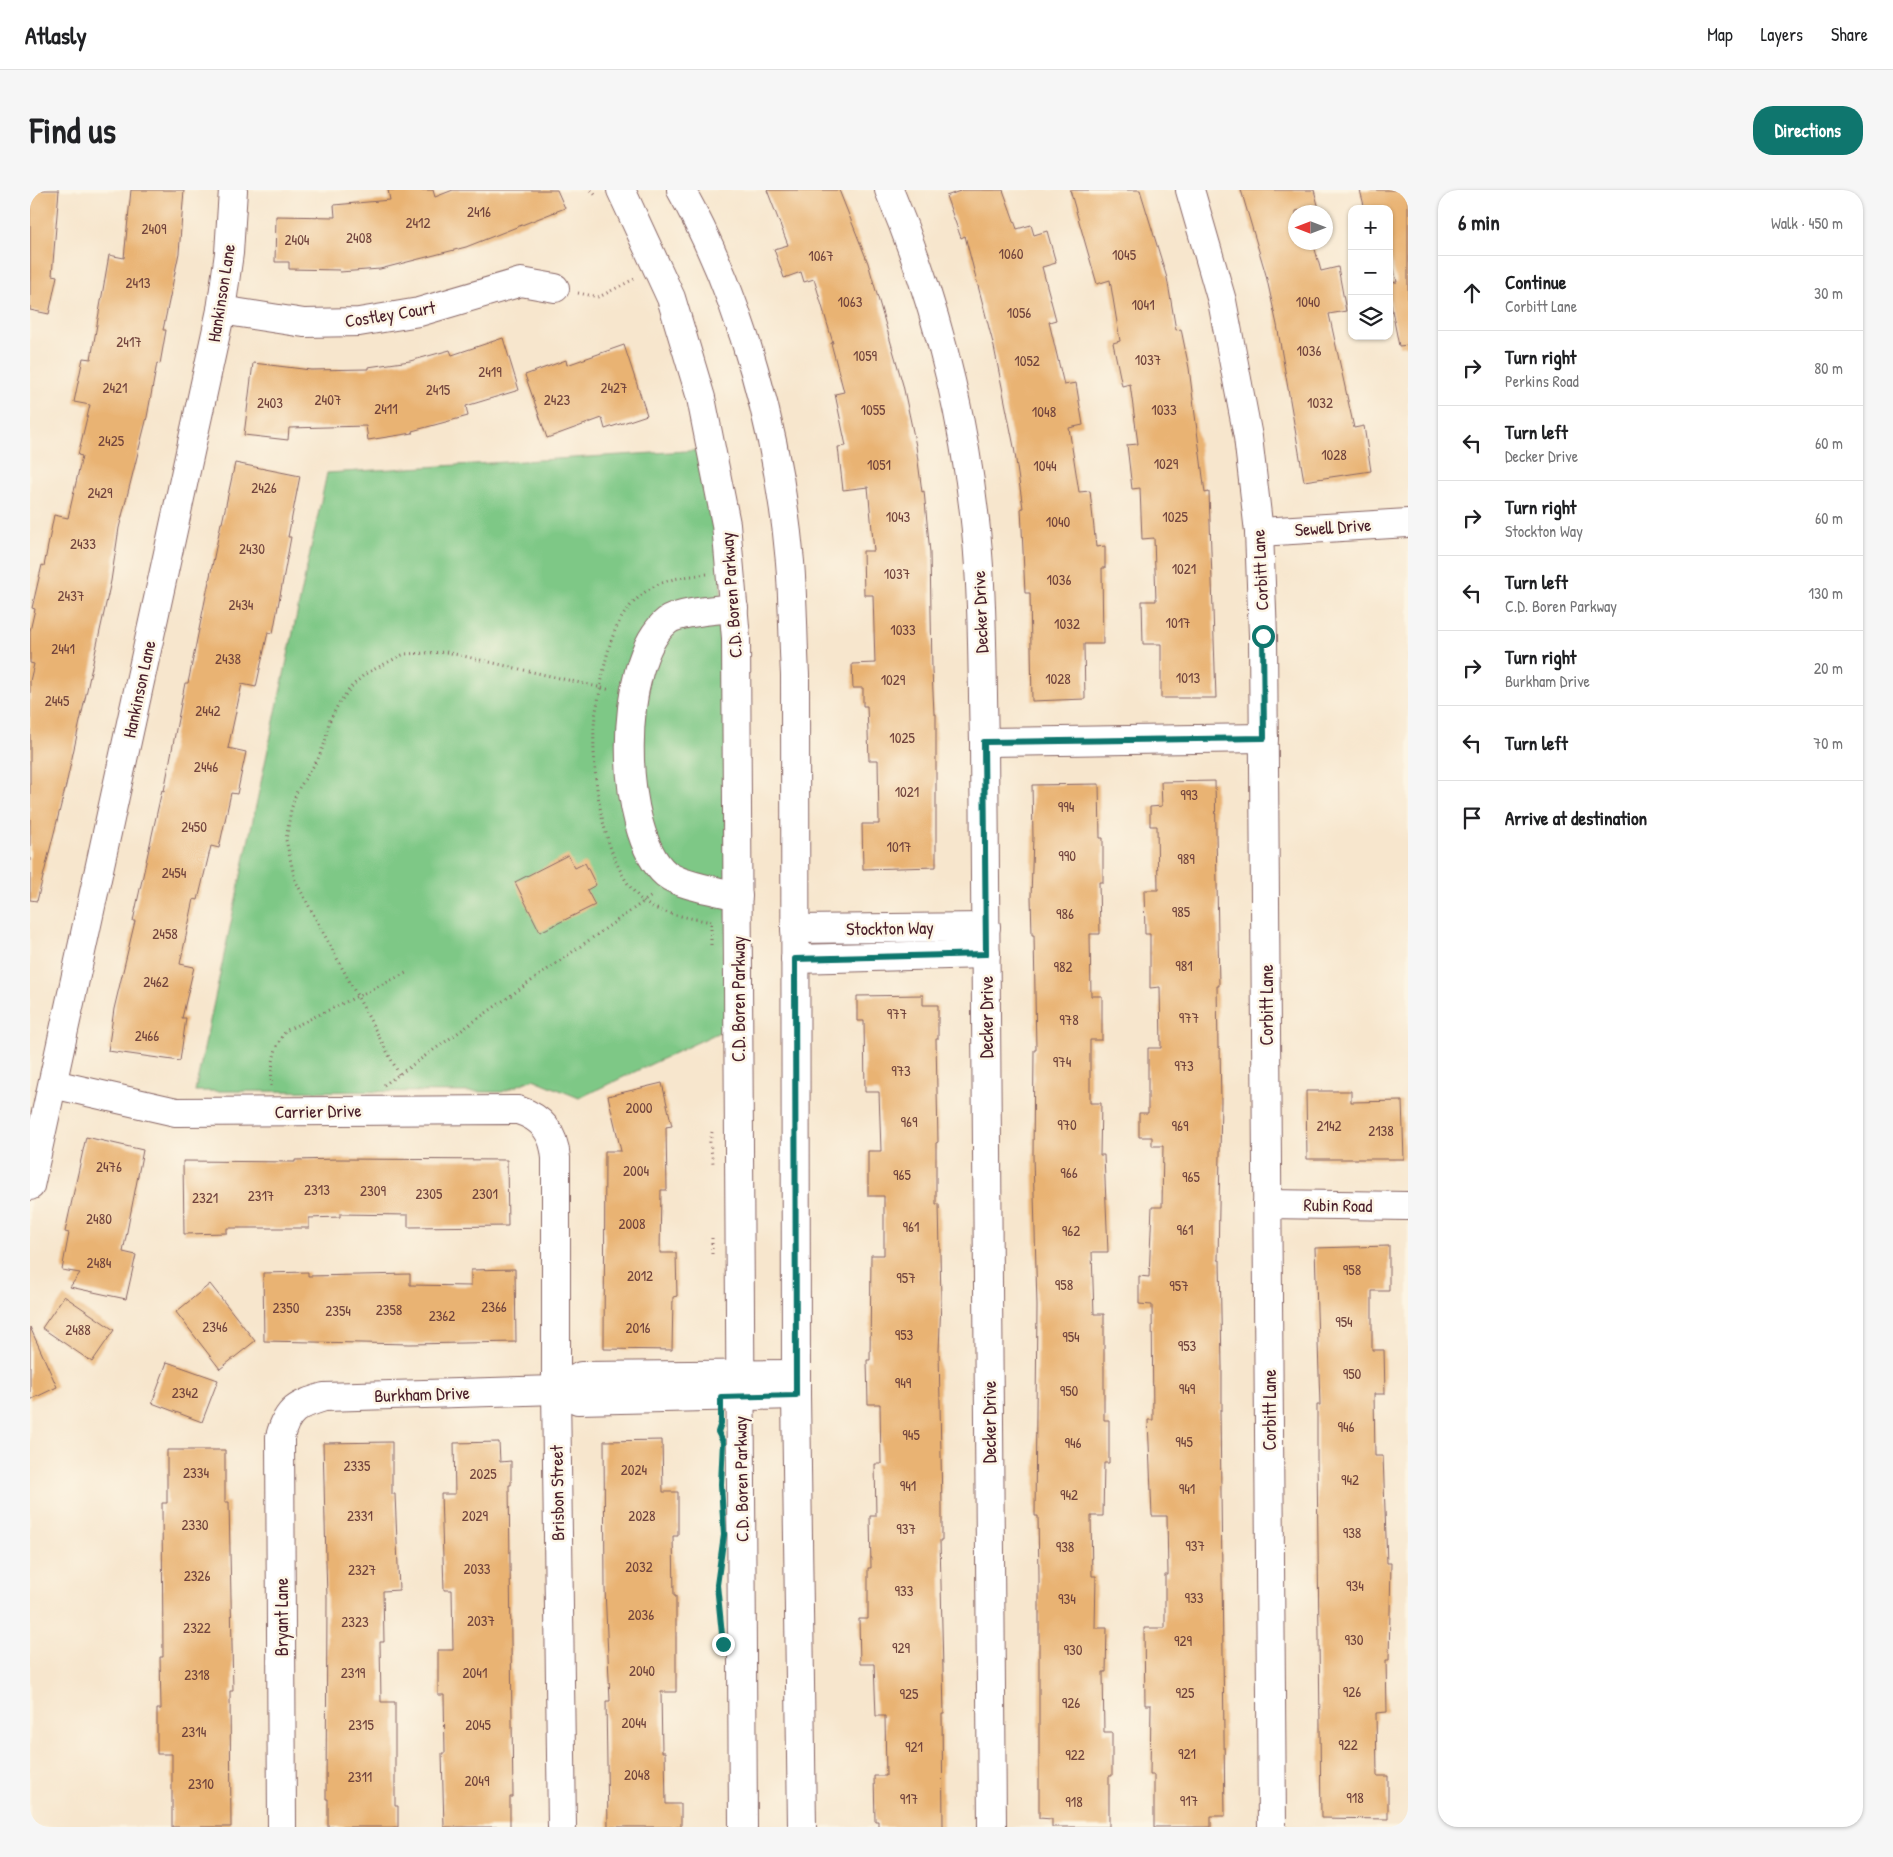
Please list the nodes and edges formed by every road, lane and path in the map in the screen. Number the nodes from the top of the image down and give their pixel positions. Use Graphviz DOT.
graph roads {
  1 [pos="233,190"];
  2 [pos="591,190"];
  3 [pos="681,190"];
  4 [pos="889,190"];
  5 [pos="1190,190"];
  6 [pos="611,197"];
  7 [pos="640,273"];
  8 [pos="636,286"];
  9 [pos="555,288"];
  10 [pos="221,310"];
  11 [pos="1408,522"];
  12 [pos="1259,532"];
  13 [pos="734,608"];
  14 [pos="635,695"];
  15 [pos="1264,738"];
  16 [pos="984,742"];
  17 [pos="676,879"];
  18 [pos="727,893"];
  19 [pos="986,927"];
  20 [pos="795,929"];
  21 [pos="711,951"];
  22 [pos="986,954"];
  23 [pos="795,959"];
  24 [pos="406,972"];
  25 [pos="356,996"];
  26 [pos="399,1074"];
  27 [pos="53,1084"];
  28 [pos="379,1111"];
  29 [pos="270,1112"];
  30 [pos="713,1125"];
  31 [pos="556,1158"];
  32 [pos="713,1166"];
  33 [pos="30,1186"];
  34 [pos="1267,1204"];
  35 [pos="1408,1206"];
  36 [pos="713,1233"];
  37 [pos="712,1259"];
  38 [pos="740,1385"];
  39 [pos="796,1385"];
  40 [pos="556,1390"];
  41 [pos="291,1411"];
  42 [pos="282,1827"];
  43 [pos="562,1827"];
  44 [pos="743,1827"];
  45 [pos="802,1827"];
  46 [pos="992,1827"];
  47 [pos="1272,1827"];
  1 -- 10 [label="street, Hankinson Lane"];
  2 -- 6 [label="path"];
  3 -- 20 [label="street"];
  4 -- 16 [label="street, Decker Drive"];
  5 -- 12 [label="street, Corbitt Lane"];
  6 -- 7 [label="street, C.D. Boren Parkway"];
  7 -- 8 [label="path"];
  7 -- 9 [label="path"];
  7 -- 13 [label="street, C.D. Boren Parkway"];
  9 -- 10 [label="street, Costley Court"];
  10 -- 27 [label="street, Hankinson Lane"];
  11 -- 12 [label="street, Sewell Drive"];
  12 -- 15 [label="street, Corbitt Lane"];
  13 -- 14 [label="street"];
  13 -- 18 [label="street, C.D. Boren Parkway"];
  14 -- 17 [label="street"];
  14 -- 25 [label="path"];
  15 -- 16 [label="street"];
  15 -- 34 [label="street, Corbitt Lane"];
  16 -- 19 [label="street, Decker Drive"];
  17 -- 18 [label="street"];
  17 -- 26 [label="path"];
  18 -- 21 [label="path"];
  18 -- 38 [label="street, C.D. Boren Parkway"];
  19 -- 20 [label="street, Stockton Way"];
  19 -- 22 [label="street, Decker Drive"];
  20 -- 23 [label="street"];
  22 -- 23 [label="street, Stockton Way"];
  22 -- 46 [label="street, Decker Drive"];
  23 -- 39 [label="street"];
  24 -- 25 [label="path"];
  25 -- 26 [label="path"];
  25 -- 29 [label="path"];
  26 -- 28 [label="path"];
  27 -- 29 [label="street, Carrier Drive"];
  27 -- 33 [label="street, Hankinson Lane"];
  28 -- 29 [label="street, Carrier Drive"];
  28 -- 31 [label="street, Carrier Drive"];
  30 -- 32 [label="path"];
  31 -- 40 [label="street, Brisbon Street"];
  34 -- 35 [label="street, Rubin Road"];
  34 -- 47 [label="street, Corbitt Lane"];
  36 -- 37 [label="path"];
  38 -- 39 [label="street, Burkham Drive"];
  38 -- 40 [label="street, Burkham Drive"];
  38 -- 44 [label="street, C.D. Boren Parkway"];
  39 -- 45 [label="street"];
  40 -- 41 [label="street, Burkham Drive"];
  40 -- 43 [label="street, Brisbon Street"];
  41 -- 42 [label="street, Bryant Lane"];
}
